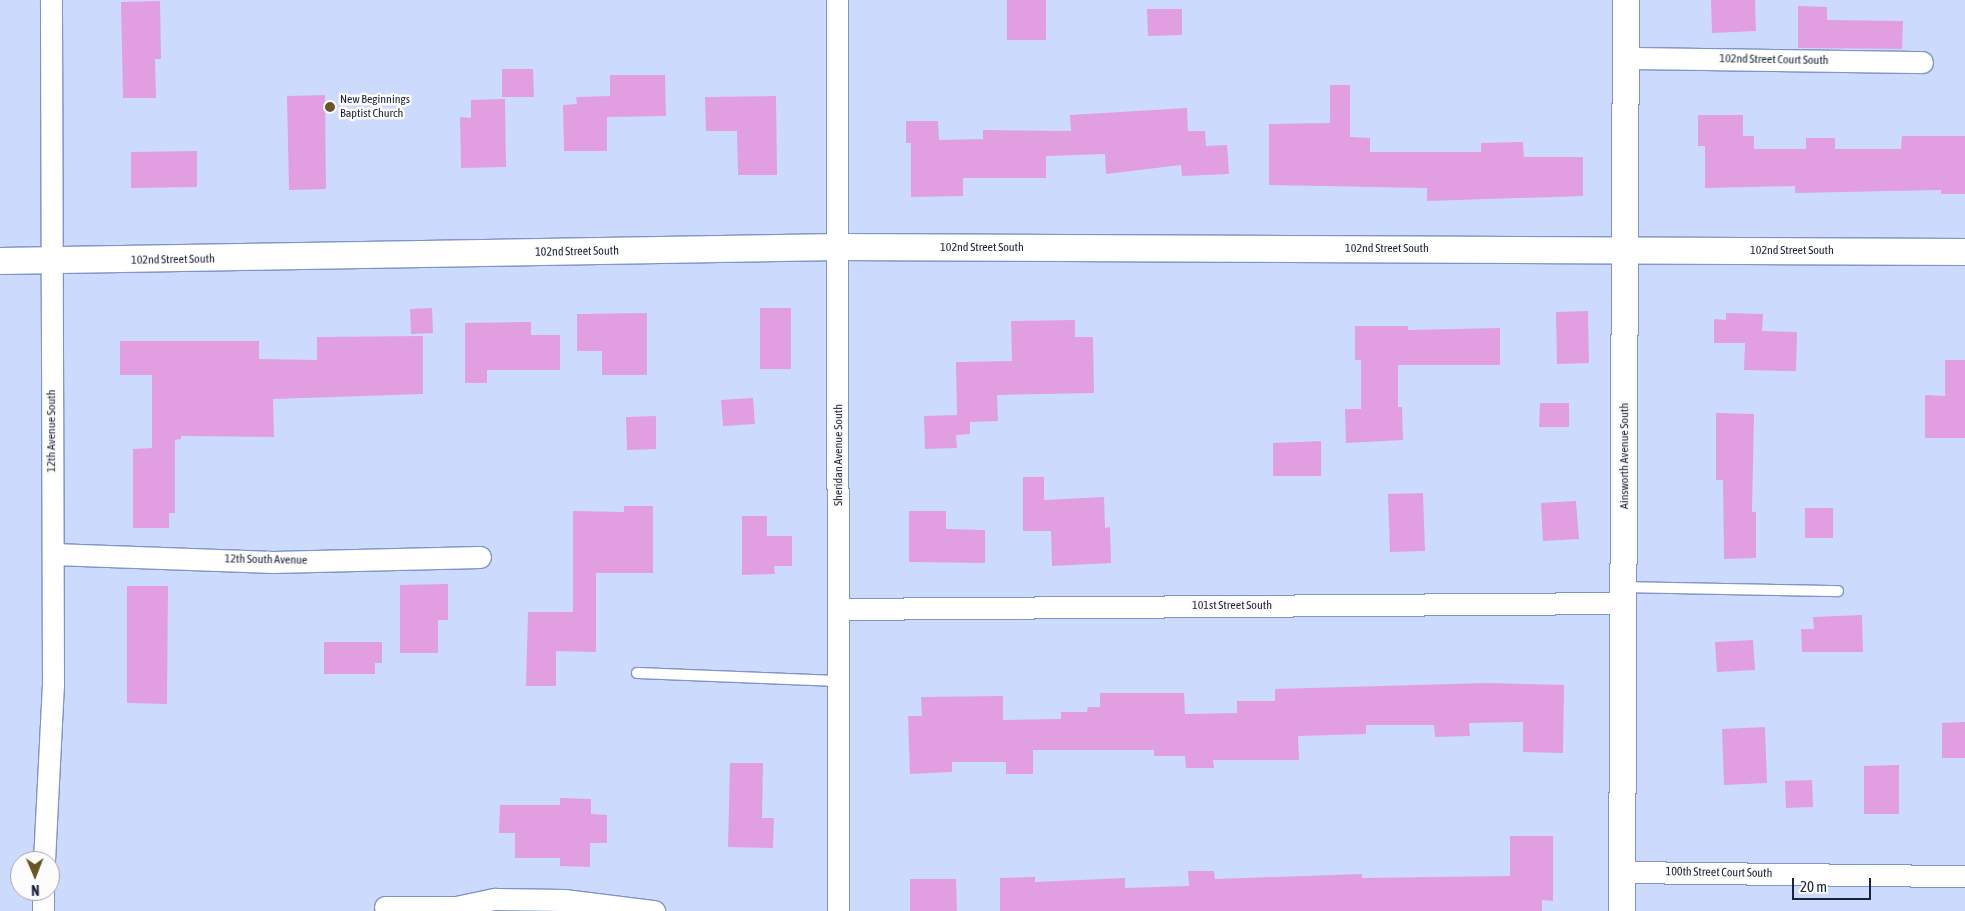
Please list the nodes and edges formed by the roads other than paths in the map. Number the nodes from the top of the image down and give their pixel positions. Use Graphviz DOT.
graph roads {
  1 [pos="51,0"];
  2 [pos="837,0"];
  3 [pos="1626,0"];
  4 [pos="1626,58"];
  5 [pos="1922,62"];
  6 [pos="838,247"];
  7 [pos="1627,251"];
  8 [pos="1965,252"];
  9 [pos="0,261"];
  10 [pos="52,262"];
  11 [pos="53,554"];
  12 [pos="480,557"];
  13 [pos="1838,591"];
  14 [pos="1624,595"];
  15 [pos="839,609"];
  16 [pos="637,673"];
  17 [pos="839,681"];
  18 [pos="45,851"];
  19 [pos="1623,872"];
  20 [pos="1965,876"];
  21 [pos="379,909"];
  22 [pos="654,911"];
  23 [pos="838,911"];
  24 [pos="1622,911"];
  1 -- 10 [label="street, 12th Avenue South"];
  2 -- 6 [label="street, Sheridan Avenue South"];
  3 -- 4 [label="street, Ainsworth Avenue South"];
  4 -- 5 [label="street, 102nd Street Court South"];
  4 -- 7 [label="street, Ainsworth Avenue South"];
  6 -- 7 [label="street, 102nd Street South"];
  6 -- 10 [label="street, 102nd Street South"];
  6 -- 15 [label="street, Sheridan Avenue South"];
  7 -- 8 [label="street, 102nd Street South"];
  7 -- 14 [label="street, Ainsworth Avenue South"];
  9 -- 10 [label="street, 102nd Street South"];
  10 -- 11 [label="street, 12th Avenue South"];
  11 -- 12 [label="street, 12th South Avenue"];
  11 -- 18 [label="street, 12th Avenue South"];
  13 -- 14 [label="lane"];
  14 -- 15 [label="street, 101st Street South"];
  14 -- 19 [label="street, Ainsworth Avenue South"];
  15 -- 17 [label="street, Sheridan Avenue South"];
  16 -- 17 [label="lane"];
  17 -- 23 [label="street, Sheridan Avenue South"];
  19 -- 20 [label="street, 100th Street Court South"];
  19 -- 24 [label="street, Ainsworth Avenue South"];
  21 -- 22 [label="street"];
}
